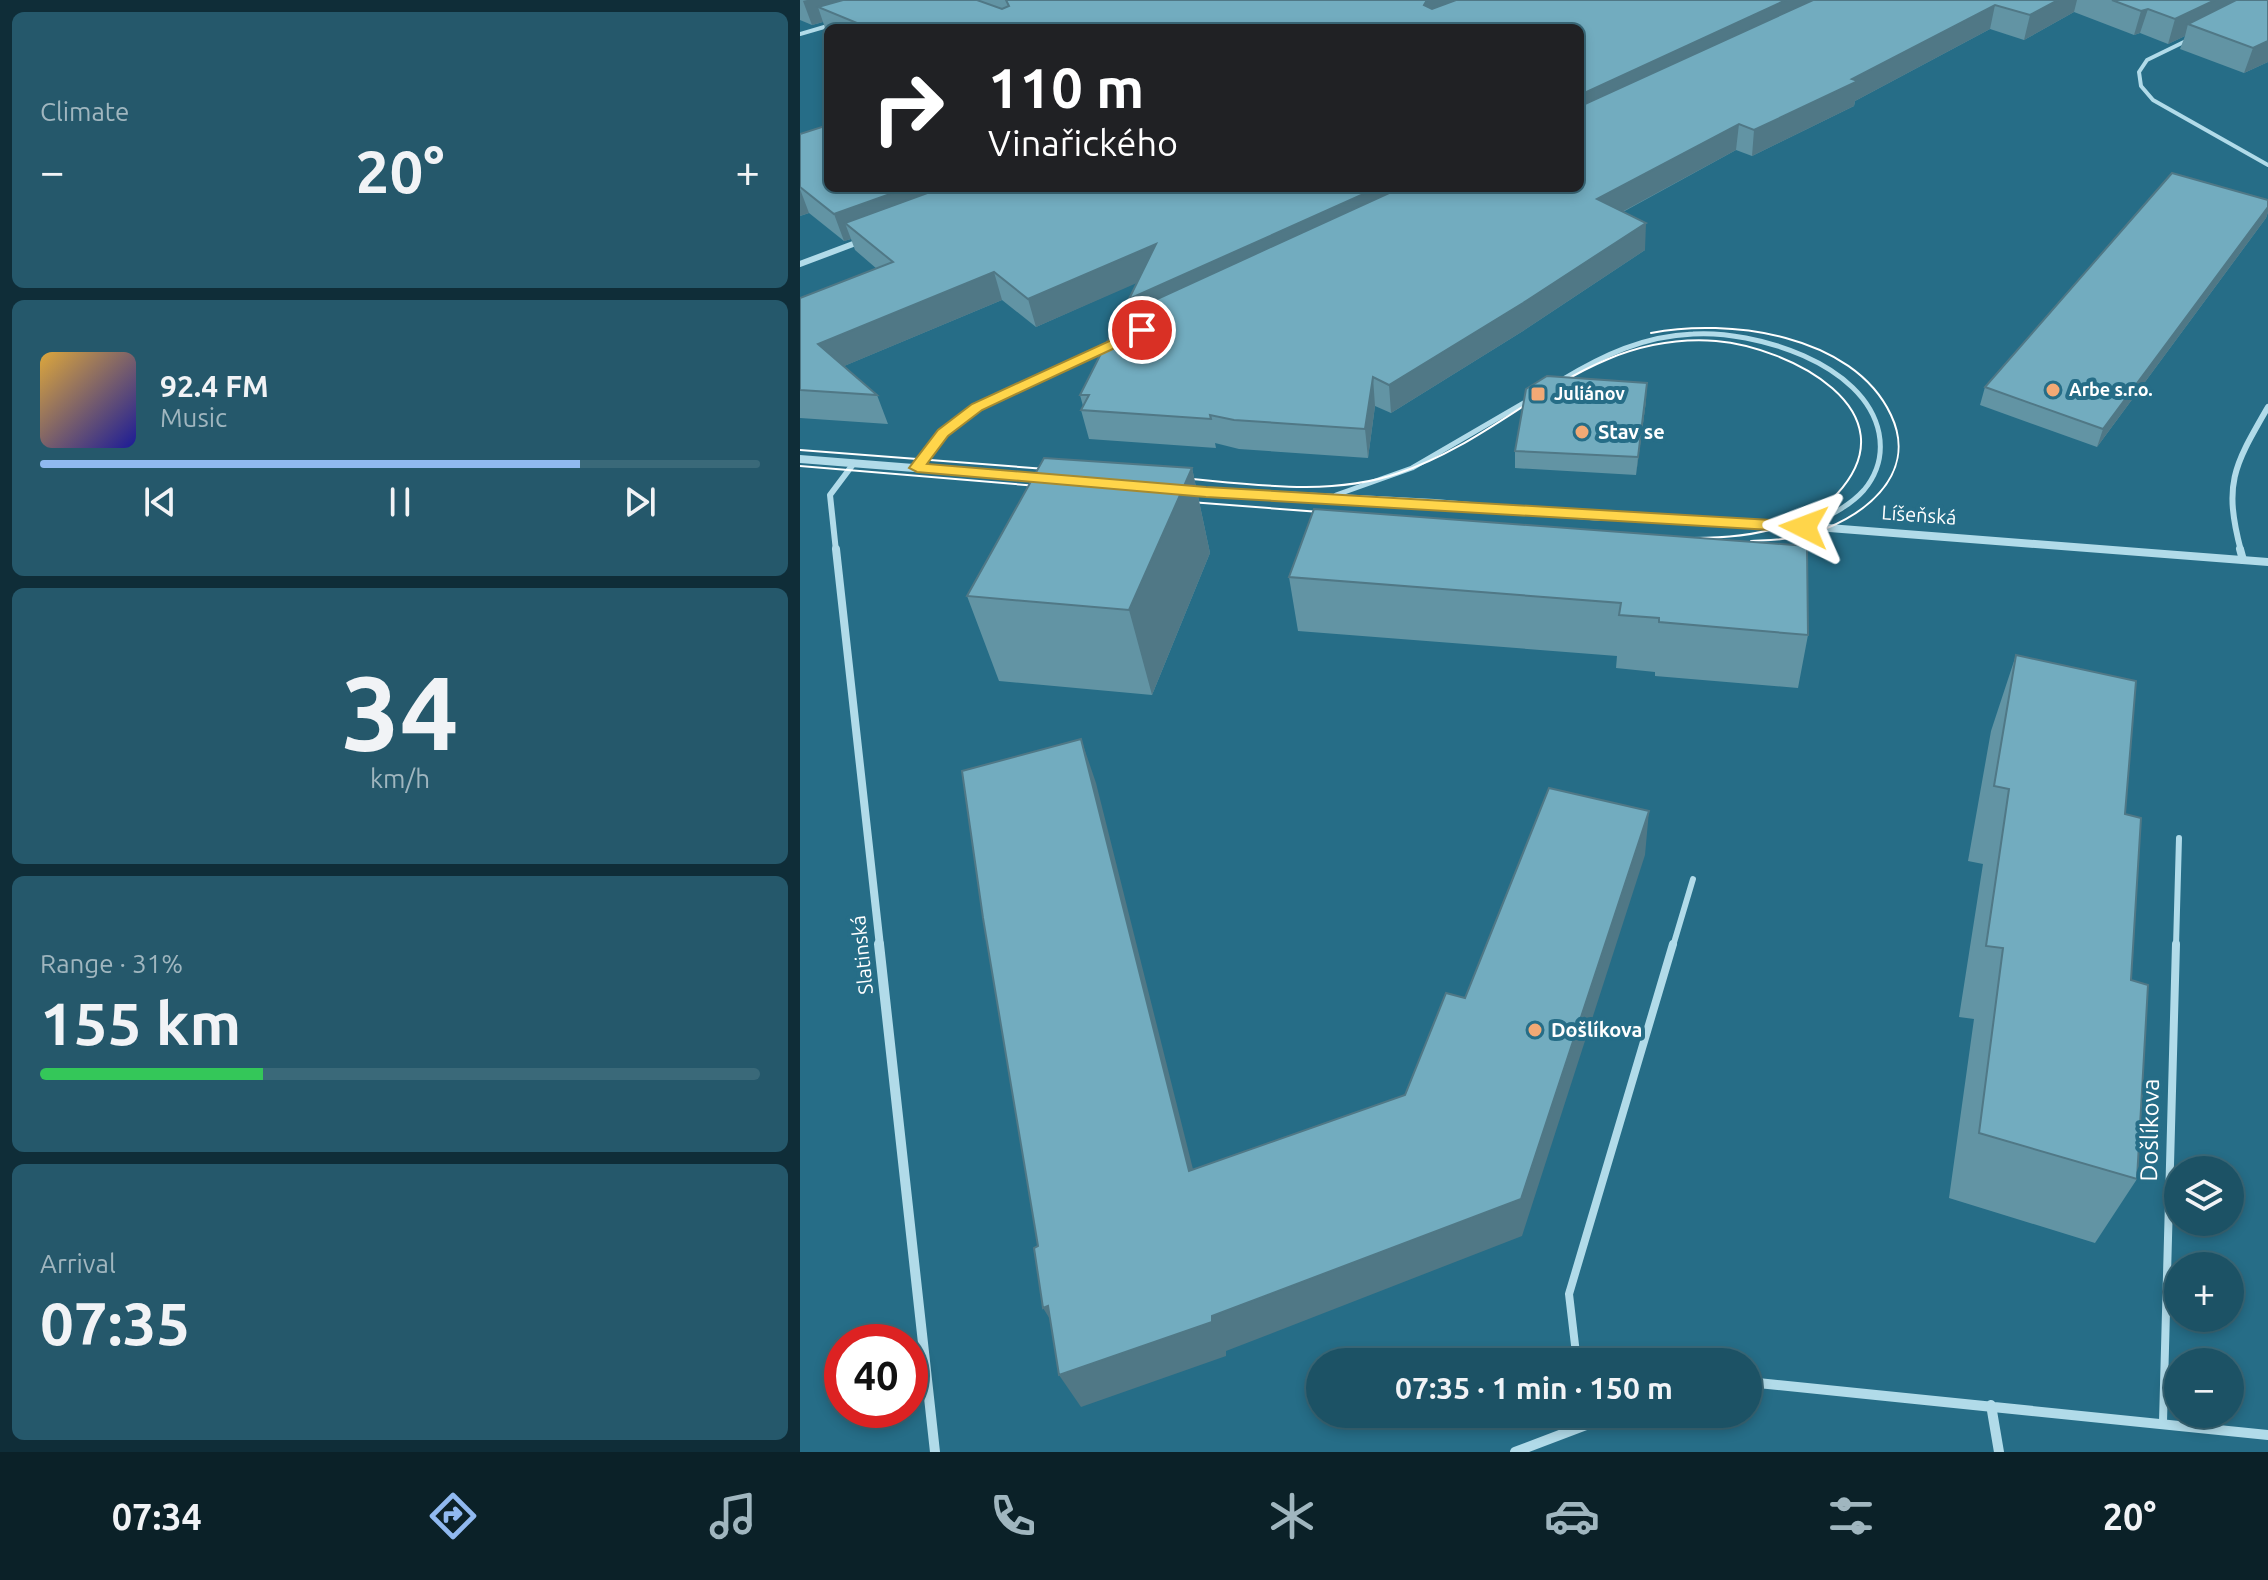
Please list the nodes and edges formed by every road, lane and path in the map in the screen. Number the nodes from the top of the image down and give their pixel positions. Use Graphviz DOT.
graph roads {
  1 [pos="845,21"];
  2 [pos="835,24"];
  3 [pos="824,27"];
  4 [pos="800,34"];
  5 [pos="2199,34"];
  6 [pos="2268,165"];
  7 [pos="873,237"];
  8 [pos="800,264"];
  9 [pos="1119,341"];
  10 [pos="1549,387"];
  11 [pos="1538,394"];
  12 [pos="2268,407"];
  13 [pos="800,459"];
  14 [pos="854,463"];
  15 [pos="917,468"];
  16 [pos="1059,480"];
  17 [pos="1164,489"];
  18 [pos="1324,498"];
  19 [pos="1804,527"];
  20 [pos="2243,560"];
  21 [pos="2268,562"];
  22 [pos="2179,838"];
  23 [pos="1693,879"];
  24 [pos="1575,1348"];
  25 [pos="1762,1381"];
  26 [pos="1991,1405"];
  27 [pos="2163,1422"];
  28 [pos="1564,1428"];
  29 [pos="2268,1435"];
  30 [pos="935,1452"];
  31 [pos="1515,1452"];
  32 [pos="1999,1452"];
  1 -- 2 [label="lane"];
  3 -- 4 [label="lane"];
  5 -- 6 [label="lane"];
  7 -- 8 [label="street"];
  9 -- 15 [label="street"];
  10 -- 19 [label="lane"];
  11 -- 18 [label="lane"];
  12 -- 20 [label="street"];
  13 -- 14 [label="street"];
  14 -- 15 [label="street"];
  14 -- 30 [label="street, Slatinská"];
  15 -- 16 [label="street"];
  17 -- 18 [label="street, Líšeňská"];
  18 -- 19 [label="street, Líšeňská"];
  19 -- 20 [label="street, Líšeňská"];
  20 -- 21 [label="street, Líšeňská"];
  22 -- 27 [label="lane, Došlíkova"];
  23 -- 24 [label="lane"];
  25 -- 26 [label="street"];
  26 -- 27 [label="street"];
  26 -- 32 [label="street"];
  27 -- 29 [label="street"];
  28 -- 31 [label="street"];
}
